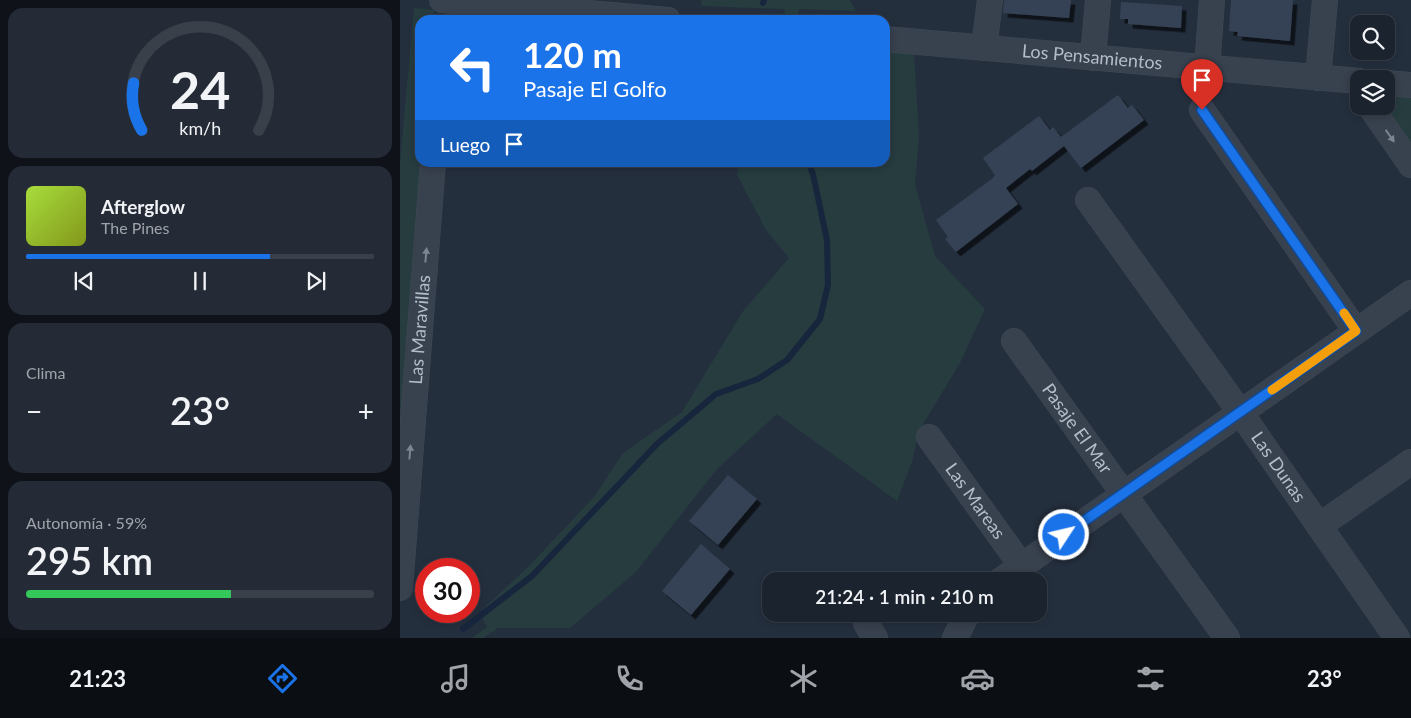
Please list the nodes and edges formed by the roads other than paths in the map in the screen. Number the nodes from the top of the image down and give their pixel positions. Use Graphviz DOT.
graph roads {
  1 [pos="445,0"];
  2 [pos="990,0"];
  3 [pos="1098,0"];
  4 [pos="1212,0"];
  5 [pos="1325,0"];
  6 [pos="570,6"];
  7 [pos="444,15"];
  8 [pos="633,15"];
  9 [pos="890,39"];
  10 [pos="984,48"];
  11 [pos="1094,58"];
  12 [pos="1207,68"];
  13 [pos="1318,78"];
  14 [pos="1350,80"];
  15 [pos="1395,84"];
  16 [pos="1411,85"];
  17 [pos="1202,110"];
  18 [pos="1376,115"];
  19 [pos="1411,165"];
  20 [pos="433,167"];
  21 [pos="1088,200"];
  22 [pos="1411,293"];
  23 [pos="1356,331"];
  24 [pos="1014,341"];
  25 [pos="1240,412"];
  26 [pos="929,436"];
  27 [pos="1411,462"];
  28 [pos="1123,494"];
  29 [pos="1319,526"];
  30 [pos="1021,565"];
  31 [pos="1012,572"];
  32 [pos="400,588"];
  33 [pos="866,622"];
  34 [pos="963,622"];
  35 [pos="1411,632"];
  36 [pos="874,638"];
  37 [pos="955,638"];
  38 [pos="1227,638"];
  39 [pos="1396,638"];
  40 [pos="1402,638"];
  1 -- 6 [label="street"];
  1 -- 7 [label="street"];
  2 -- 10 [label="street"];
  3 -- 11 [label="street"];
  4 -- 12 [label="street"];
  5 -- 13 [label="street"];
  6 -- 8 [label="street"];
  9 -- 10 [label="street, Los Pensamientos"];
  10 -- 11 [label="street, Los Pensamientos"];
  11 -- 12 [label="street, Los Pensamientos"];
  12 -- 13 [label="street, Los Pensamientos"];
  13 -- 14 [label="street, Los Pensamientos"];
  15 -- 16 [label="street"];
  17 -- 23 [label="street"];
  18 -- 19 [label="street, one-way"];
  32 -- 20 [label="street, Las Maravillas, one-way"];
  21 -- 25 [label="street, Las Dunas"];
  22 -- 23 [label="street"];
  23 -- 25 [label="street"];
  24 -- 28 [label="street, Pasaje El Mar"];
  25 -- 28 [label="street"];
  25 -- 29 [label="street, Las Dunas"];
  26 -- 30 [label="street, Las Mareas"];
  27 -- 29 [label="street"];
  28 -- 30 [label="street"];
  28 -- 38 [label="street, Pasaje El Mar"];
  29 -- 39 [label="street, Las Dunas"];
  30 -- 31 [label="street"];
  33 -- 36 [label="street"];
  34 -- 37 [label="street"];
  35 -- 40 [label="street"];
}
